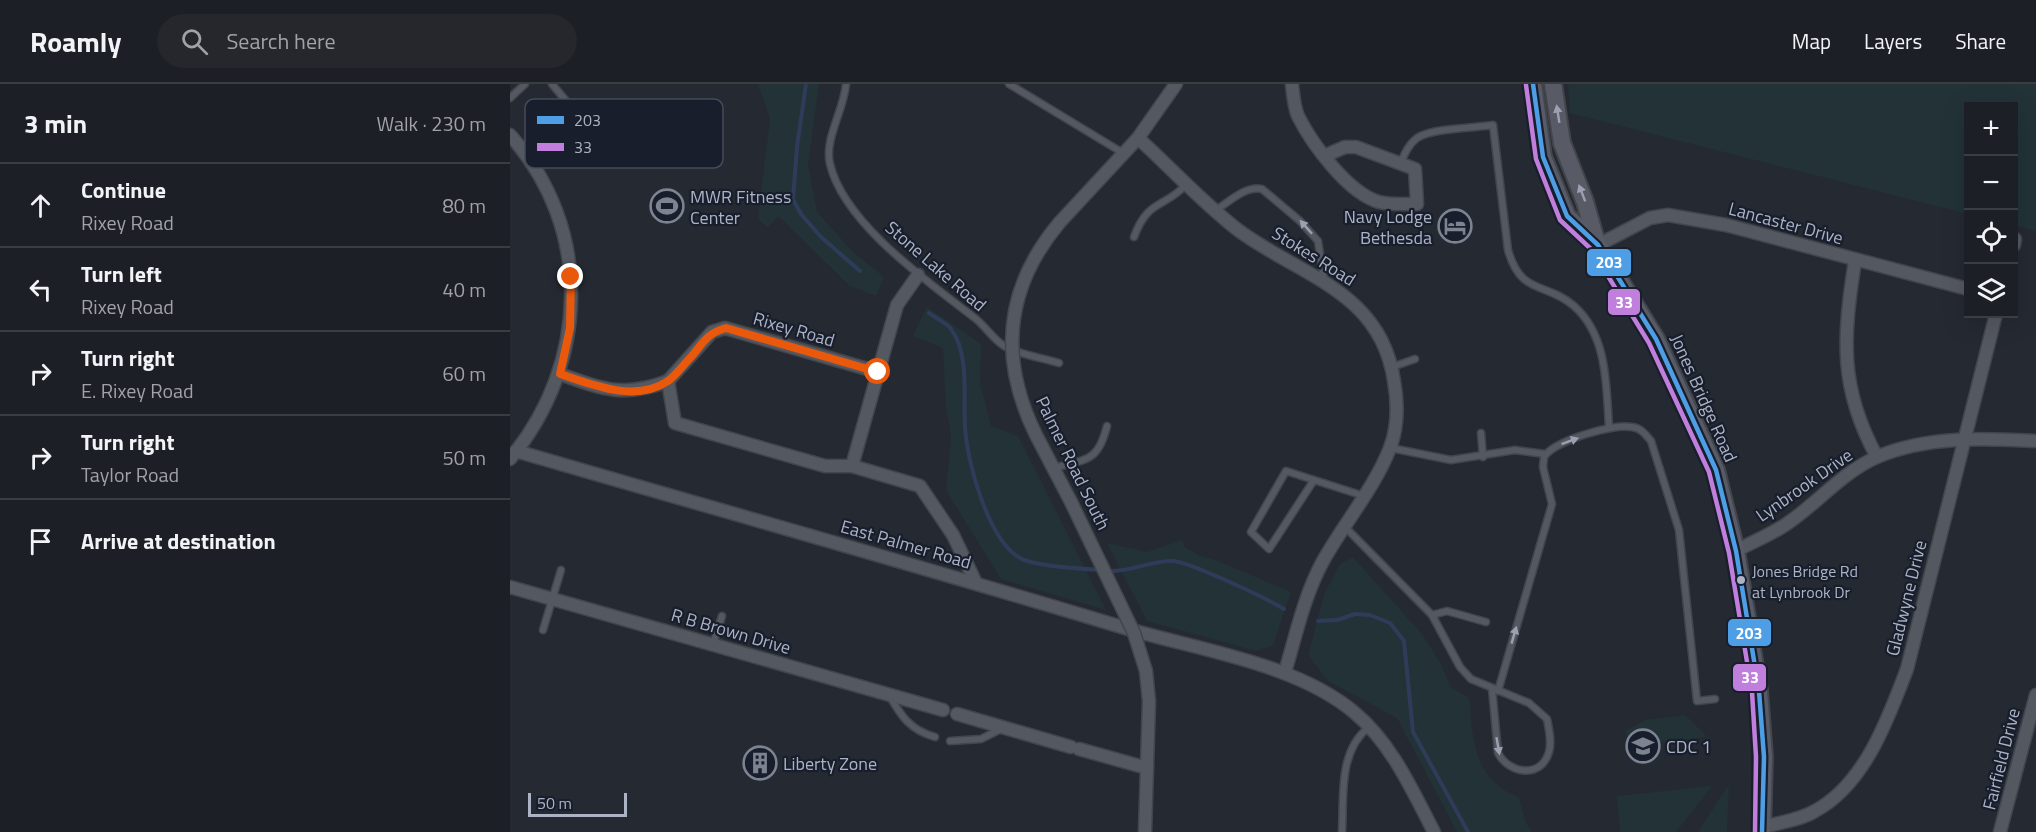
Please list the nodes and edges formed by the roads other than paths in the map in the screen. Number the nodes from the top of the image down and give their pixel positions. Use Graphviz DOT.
graph roads {
  1 [pos="525,84"];
  2 [pos="552,84"];
  3 [pos="846,84"];
  4 [pos="1009,84"];
  5 [pos="1176,84"];
  6 [pos="1292,84"];
  7 [pos="1533,84"];
  8 [pos="1553,84"];
  9 [pos="510,98"];
  10 [pos="564,99"];
  11 [pos="510,135"];
  12 [pos="1138,138"];
  13 [pos="1123,153"];
  14 [pos="525,154"];
  15 [pos="1324,156"];
  16 [pos="1401,162"];
  17 [pos="535,168"];
  18 [pos="1188,184"];
  19 [pos="1216,210"];
  20 [pos="1134,237"];
  21 [pos="1598,245"];
  22 [pos="1855,261"];
  23 [pos="918,275"];
  24 [pos="1324,280"];
  25 [pos="1964,288"];
  26 [pos="1995,318"];
  27 [pos="1415,359"];
  28 [pos="1059,363"];
  29 [pos="1392,367"];
  30 [pos="878,372"];
  31 [pos="560,374"];
  32 [pos="668,381"];
  33 [pos="1107,426"];
  34 [pos="1609,427"];
  35 [pos="1481,433"];
  36 [pos="1964,440"];
  37 [pos="2036,441"];
  38 [pos="1390,447"];
  39 [pos="1545,454"];
  40 [pos="513,455"];
  41 [pos="1483,457"];
  42 [pos="1877,457"];
  43 [pos="852,466"];
  44 [pos="1053,468"];
  45 [pos="1314,480"];
  46 [pos="1364,496"];
  47 [pos="1345,526"];
  48 [pos="1736,551"];
  49 [pos="561,570"];
  50 [pos="976,583"];
  51 [pos="510,587"];
  52 [pos="552,599"];
  53 [pos="1432,615"];
  54 [pos="722,616"];
  55 [pos="1486,622"];
  56 [pos="543,630"];
  57 [pos="713,644"];
  58 [pos="1285,672"];
  59 [pos="1495,690"];
  60 [pos="888,694"];
  61 [pos="2036,694"];
  62 [pos="1715,699"];
  63 [pos="943,710"];
  64 [pos="957,714"];
  65 [pos="1369,727"];
  66 [pos="1004,728"];
  67 [pos="935,737"];
  68 [pos="950,741"];
  69 [pos="1147,768"];
  70 [pos="1762,830"];
  71 [pos="1145,832"];
  72 [pos="1342,832"];
  73 [pos="1434,832"];
  74 [pos="2001,832"];
  1 -- 9 [label="lane"];
  2 -- 10 [label="lane"];
  3 -- 23 [label="lane, Stone Lake Road"];
  4 -- 13 [label="lane"];
  5 -- 12 [label="street, Palmer Road South"];
  6 -- 15 [label="street"];
  7 -- 21 [label="main road, Jones Bridge Road"];
  21 -- 8 [label="main road, Jones Bridge Road, one-way"];
  11 -- 14 [label="street"];
  12 -- 13 [label="street, Palmer Road South"];
  12 -- 18 [label="street, Stokes Road"];
  13 -- 44 [label="street, Palmer Road South, bridge"];
  15 -- 16 [label="street"];
  15 -- 16 [label="street"];
  16 -- 34 [label="lane"];
  17 -- 31 [label="street"];
  18 -- 19 [label="street, Stokes Road"];
  18 -- 20 [label="lane"];
  19 -- 24 [label="street, Stokes Road"];
  24 -- 19 [label="lane, one-way"];
  21 -- 22 [label="street, Lancaster Drive"];
  21 -- 48 [label="main road, Jones Bridge Road"];
  22 -- 25 [label="street, Lancaster Drive"];
  22 -- 42 [label="street"];
  23 -- 28 [label="lane, Stone Lake Road"];
  23 -- 30 [label="street"];
  24 -- 29 [label="street, Stokes Road"];
  26 -- 36 [label="street, Gladwyne Drive"];
  27 -- 29 [label="lane"];
  29 -- 38 [label="street, Stokes Road"];
  30 -- 32 [label="street, Rixey Road"];
  30 -- 43 [label="street"];
  31 -- 32 [label="street"];
  31 -- 40 [label="street"];
  32 -- 43 [label="street"];
  33 -- 44 [label="lane"];
  39 -- 34 [label="lane, one-way"];
  34 -- 62 [label="lane"];
  35 -- 41 [label="lane"];
  36 -- 37 [label="street, Lynbrook Drive"];
  36 -- 42 [label="street, Lynbrook Drive"];
  36 -- 70 [label="street, Gladwyne Drive"];
  38 -- 41 [label="lane"];
  38 -- 46 [label="street, Stokes Road"];
  39 -- 41 [label="lane"];
  59 -- 39 [label="lane, one-way"];
  40 -- 50 [label="street, East Palmer Road"];
  42 -- 48 [label="street, Lynbrook Drive"];
  43 -- 50 [label="street"];
  44 -- 69 [label="street, Palmer Road South, bridge"];
  45 -- 45 [label="lane"];
  45 -- 46 [label="lane"];
  46 -- 47 [label="street, Stokes Road"];
  47 -- 53 [label="lane"];
  47 -- 58 [label="street, Stokes Road"];
  48 -- 70 [label="main road, Jones Bridge Road"];
  49 -- 52 [label="lane"];
  50 -- 58 [label="street, East Palmer Road"];
  51 -- 52 [label="street, R B Brown Drive"];
  52 -- 56 [label="lane"];
  52 -- 57 [label="street, R B Brown Drive"];
  53 -- 55 [label="lane"];
  53 -- 59 [label="lane"];
  54 -- 57 [label="lane"];
  57 -- 60 [label="street, R B Brown Drive"];
  58 -- 65 [label="street, East Palmer Road"];
  59 -- 59 [label="lane, one-way"];
  60 -- 63 [label="street, R B Brown Drive"];
  60 -- 67 [label="lane"];
  61 -- 74 [label="street, Fairfield Drive"];
  64 -- 66 [label="street"];
  65 -- 72 [label="lane"];
  65 -- 73 [label="street, East Palmer Road"];
  66 -- 68 [label="lane"];
  66 -- 69 [label="street"];
  69 -- 71 [label="street, Palmer Road South"];
}
